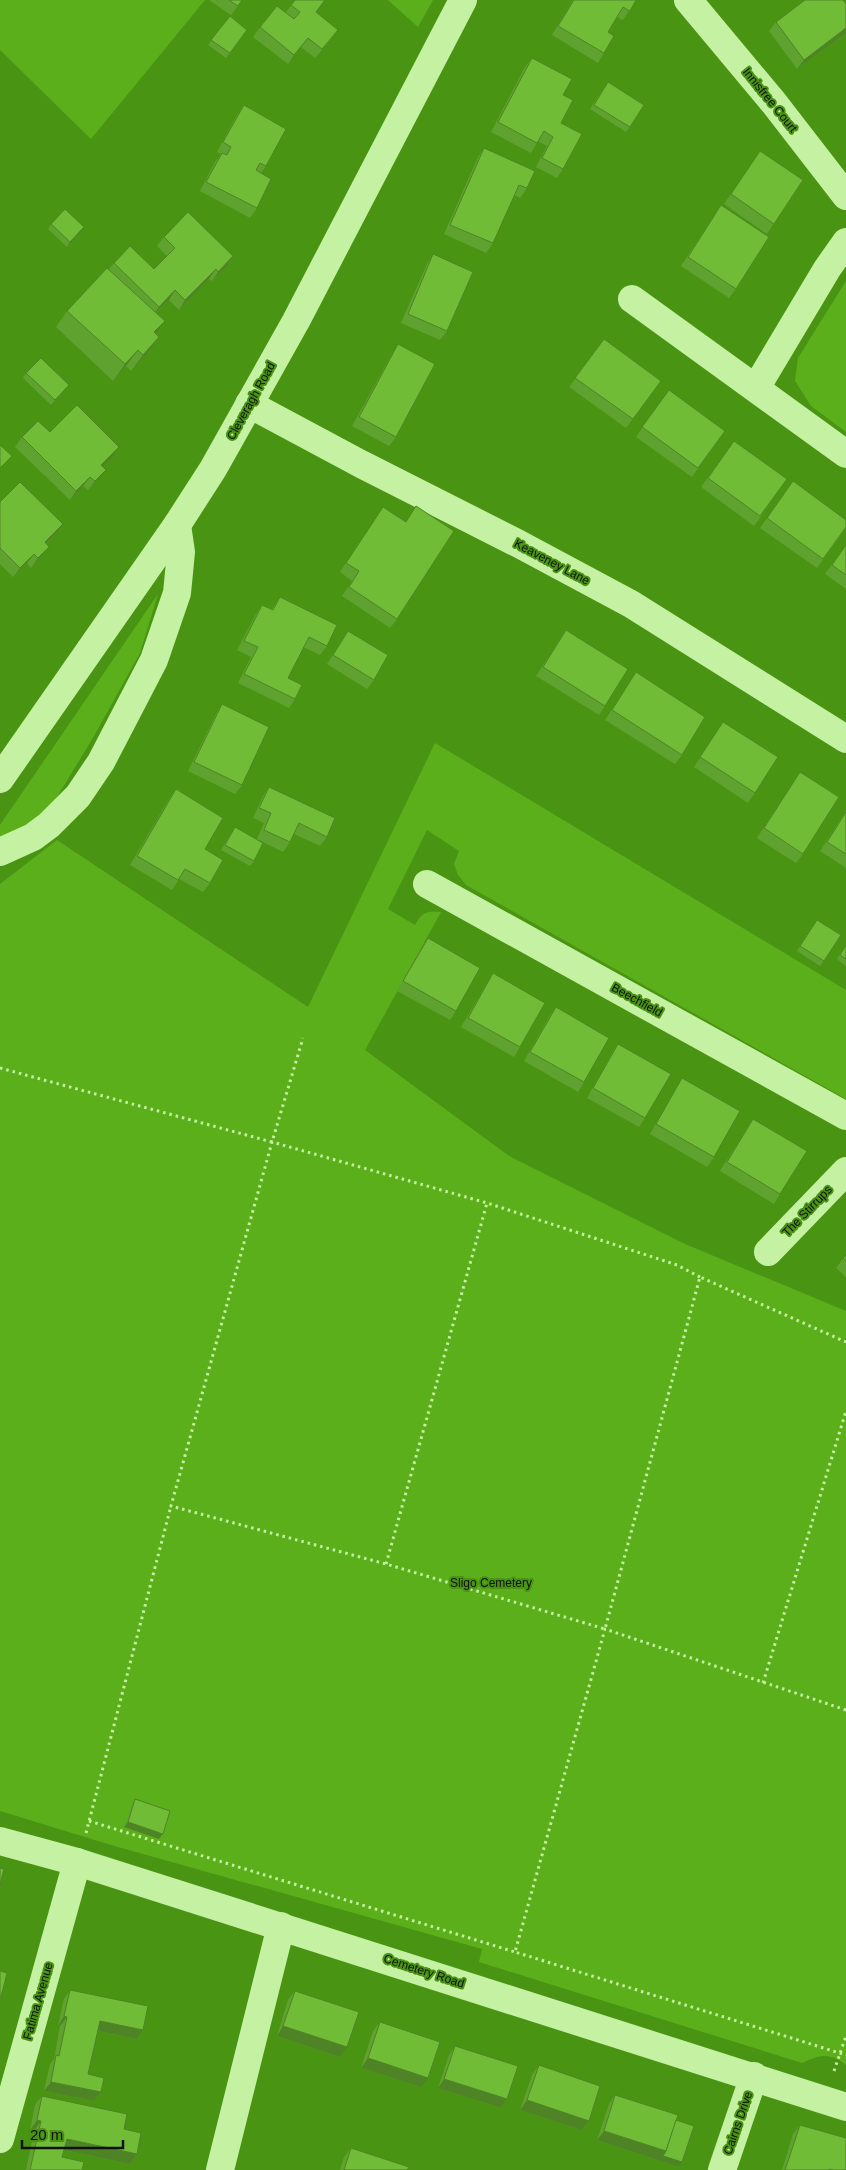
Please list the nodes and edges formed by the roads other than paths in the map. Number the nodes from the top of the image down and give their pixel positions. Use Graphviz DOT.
graph roads {
  1 [pos="464,0"];
  2 [pos="693,2"];
  3 [pos="846,196"];
  4 [pos="846,242"];
  5 [pos="632,299"];
  6 [pos="756,388"];
  7 [pos="249,404"];
  8 [pos="846,454"];
  9 [pos="177,525"];
  10 [pos="846,738"];
  11 [pos="0,779"];
  12 [pos="0,852"];
  13 [pos="427,884"];
  14 [pos="846,1116"];
  15 [pos="846,1171"];
  16 [pos="768,1252"];
  17 [pos="0,1840"];
  18 [pos="77,1862"];
  19 [pos="281,1926"];
  20 [pos="754,2076"];
  21 [pos="836,2103"];
  22 [pos="0,2139"];
  23 [pos="220,2170"];
  24 [pos="722,2170"];
  1 -- 7 [label="street, Cleveragh Road"];
  2 -- 3 [label="street, Innisfree Court"];
  4 -- 6 [label="street"];
  5 -- 6 [label="street"];
  6 -- 8 [label="street"];
  7 -- 9 [label="street, Cleveragh Road"];
  7 -- 10 [label="street, Keaveney Lane"];
  9 -- 11 [label="street, Cleveragh Road"];
  9 -- 12 [label="street"];
  13 -- 14 [label="street, Beechfield"];
  15 -- 16 [label="street, The Stirrups"];
  17 -- 18 [label="street, Cemetery Road"];
  18 -- 19 [label="street, Cemetery Road"];
  18 -- 22 [label="street, Fatima Avenue"];
  19 -- 20 [label="street, Cemetery Road"];
  19 -- 23 [label="street"];
  20 -- 21 [label="street, Cemetery Road"];
  20 -- 24 [label="street, Cairns Drive"];
}
